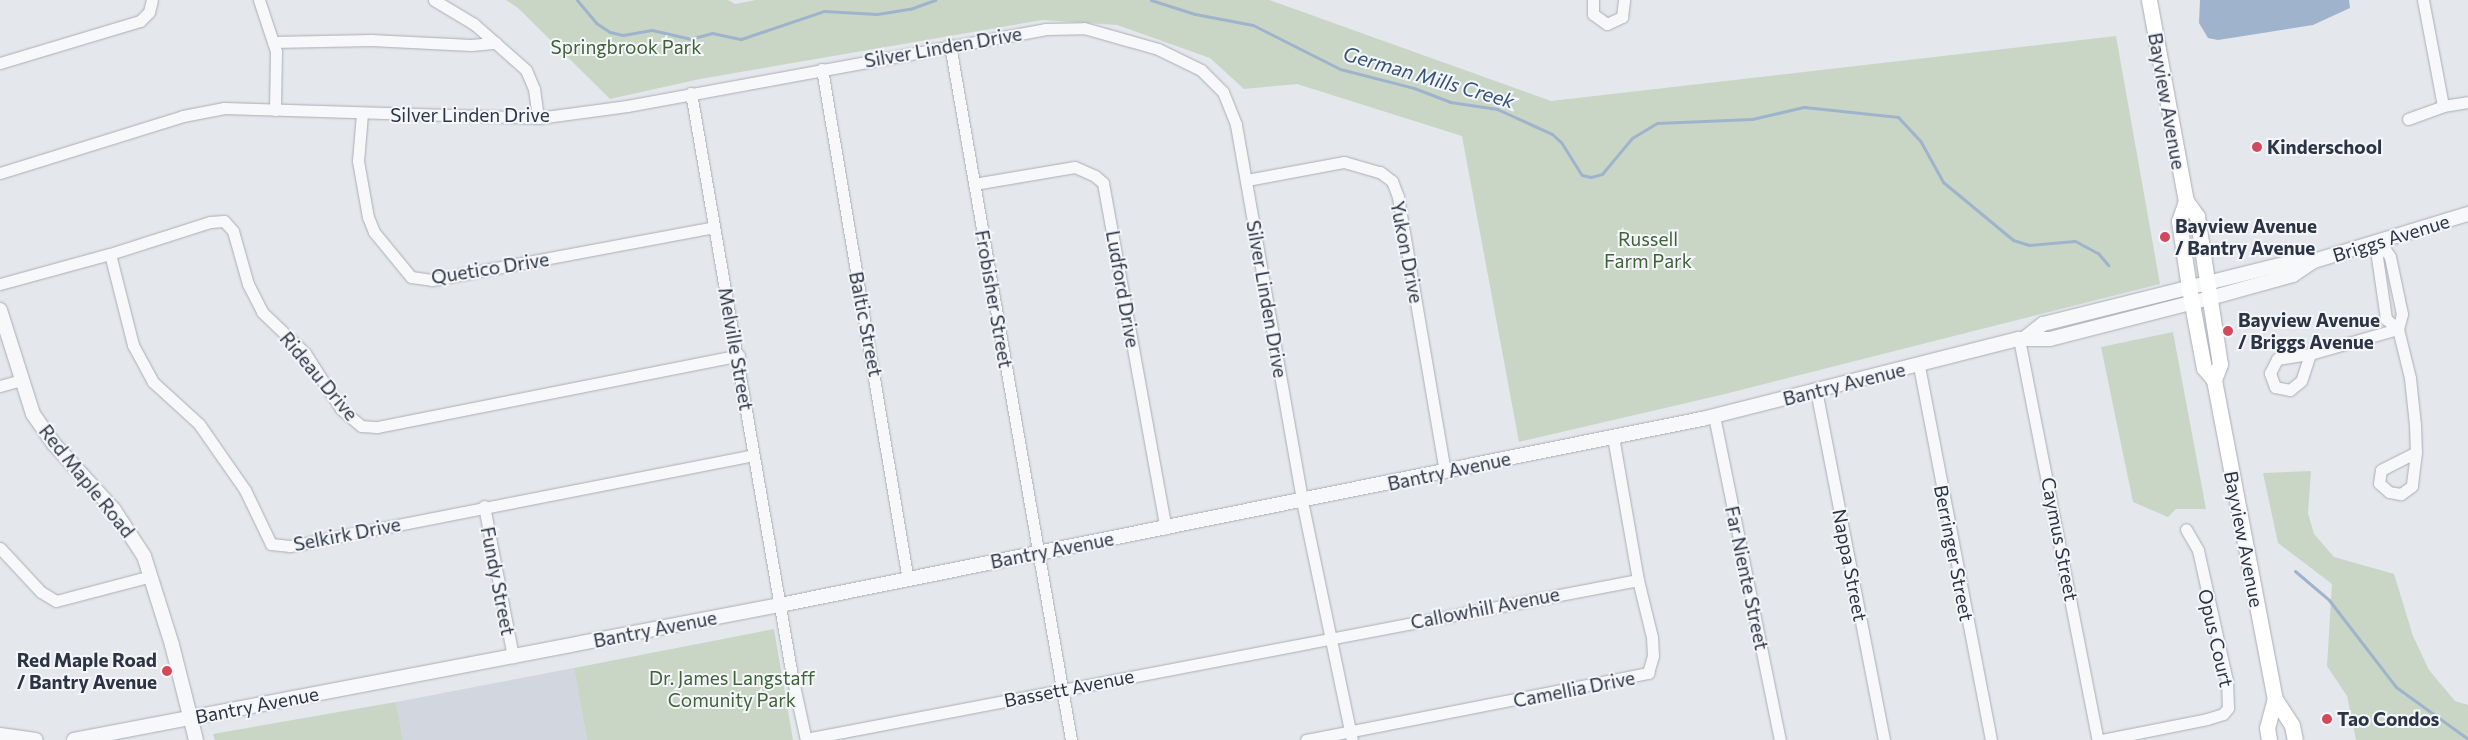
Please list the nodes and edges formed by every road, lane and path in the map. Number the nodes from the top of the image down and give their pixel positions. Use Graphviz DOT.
graph roads {
  1 [pos="152,0"];
  2 [pos="259,0"];
  3 [pos="434,0"];
  4 [pos="1593,0"];
  5 [pos="1624,0"];
  6 [pos="2149,0"];
  7 [pos="2422,0"];
  8 [pos="273,42"];
  9 [pos="496,43"];
  10 [pos="950,45"];
  11 [pos="0,62"];
  12 [pos="822,69"];
  13 [pos="691,93"];
  14 [pos="2468,102"];
  15 [pos="2443,106"];
  16 [pos="275,110"];
  17 [pos="362,114"];
  18 [pos="538,118"];
  19 [pos="2408,118"];
  20 [pos="0,174"];
  21 [pos="1247,180"];
  22 [pos="974,184"];
  23 [pos="2186,202"];
  24 [pos="2468,214"];
  25 [pos="714,227"];
  26 [pos="2380,242"];
  27 [pos="110,254"];
  28 [pos="2314,261"];
  29 [pos="2208,283"];
  30 [pos="0,284"];
  31 [pos="2190,295"];
  32 [pos="2210,298"];
  33 [pos="0,310"];
  34 [pos="2398,329"];
  35 [pos="2022,339"];
  36 [pos="2310,354"];
  37 [pos="738,355"];
  38 [pos="1919,366"];
  39 [pos="21,380"];
  40 [pos="2214,380"];
  41 [pos="0,386"];
  42 [pos="1816,390"];
  43 [pos="1714,416"];
  44 [pos="1612,437"];
  45 [pos="2416,452"];
  46 [pos="753,455"];
  47 [pos="1445,472"];
  48 [pos="1302,502"];
  49 [pos="484,506"];
  50 [pos="1166,528"];
  51 [pos="2186,530"];
  52 [pos="0,548"];
  53 [pos="1038,552"];
  54 [pos="151,576"];
  55 [pos="908,580"];
  56 [pos="1638,580"];
  57 [pos="780,605"];
  58 [pos="1332,637"];
  59 [pos="513,657"];
  60 [pos="1062,690"];
  61 [pos="2275,699"];
  62 [pos="190,718"];
  63 [pos="0,735"];
  64 [pos="1351,736"];
  65 [pos="36,740"];
  66 [pos="74,740"];
  67 [pos="196,740"];
  68 [pos="806,740"];
  69 [pos="1071,740"];
  70 [pos="1306,740"];
  71 [pos="1780,740"];
  72 [pos="1884,740"];
  73 [pos="1991,740"];
  74 [pos="2100,740"];
  75 [pos="2269,740"];
  76 [pos="2295,740"];
  1 -- 11 [label="street"];
  2 -- 8 [label="street"];
  3 -- 9 [label="street"];
  4 -- 5 [label="street"];
  6 -- 23 [label="main road, Bayview Avenue"];
  7 -- 15 [label="street"];
  8 -- 9 [label="street"];
  8 -- 16 [label="street"];
  9 -- 18 [label="street"];
  10 -- 12 [label="street, Silver Linden Drive"];
  10 -- 21 [label="street, Silver Linden Drive"];
  10 -- 22 [label="street, Frobisher Street"];
  12 -- 13 [label="street, Silver Linden Drive"];
  12 -- 55 [label="street, Baltic Street"];
  13 -- 18 [label="street, Silver Linden Drive"];
  13 -- 25 [label="street, Melville Street"];
  14 -- 15 [label="street"];
  15 -- 19 [label="street"];
  16 -- 17 [label="street, Silver Linden Drive"];
  16 -- 20 [label="street, Silver Linden Drive"];
  17 -- 18 [label="street, Silver Linden Drive"];
  17 -- 25 [label="street, Quetico Drive"];
  21 -- 47 [label="street, Yukon Drive"];
  21 -- 48 [label="street, Silver Linden Drive"];
  22 -- 50 [label="street, Ludford Drive"];
  22 -- 53 [label="street, Frobisher Street"];
  23 -- 29 [label="main road, Bayview Avenue"];
  23 -- 31 [label="main road, Bayview Avenue"];
  24 -- 26 [label="street, Briggs Avenue"];
  25 -- 37 [label="street, Melville Street"];
  26 -- 28 [label="street, Briggs Avenue"];
  26 -- 34 [label="street"];
  27 -- 30 [label="street, Rideau Drive"];
  27 -- 37 [label="street, Rideau Drive"];
  27 -- 49 [label="street, Selkirk Drive"];
  28 -- 29 [label="street, Briggs Avenue"];
  28 -- 32 [label="street, Briggs Avenue"];
  29 -- 31 [label="street, Bantry Avenue"];
  29 -- 32 [label="main road, Bayview Avenue"];
  31 -- 32 [label="street, Bantry Avenue"];
  31 -- 35 [label="street, Bantry Avenue"];
  31 -- 40 [label="main road, Bayview Avenue"];
  32 -- 40 [label="main road, Bayview Avenue"];
  33 -- 39 [label="street, Red Maple Road"];
  34 -- 36 [label="street"];
  34 -- 45 [label="street"];
  35 -- 38 [label="street, Bantry Avenue"];
  35 -- 74 [label="street, Caymus Street"];
  37 -- 46 [label="street, Melville Street"];
  38 -- 42 [label="street, Bantry Avenue"];
  38 -- 73 [label="street, Berringer Street"];
  39 -- 41 [label="street"];
  39 -- 54 [label="street, Red Maple Road"];
  40 -- 61 [label="main road, Bayview Avenue"];
  42 -- 43 [label="street, Bantry Avenue"];
  42 -- 72 [label="street, Nappa Street"];
  43 -- 44 [label="street, Bantry Avenue"];
  43 -- 71 [label="street, Far Niente Street"];
  44 -- 47 [label="street, Bantry Avenue"];
  44 -- 56 [label="street, Camellia Drive"];
  46 -- 49 [label="street, Selkirk Drive"];
  46 -- 57 [label="street, Melville Street"];
  47 -- 48 [label="street, Bantry Avenue"];
  48 -- 50 [label="street, Bantry Avenue"];
  48 -- 58 [label="street, Silver Linden Drive"];
  49 -- 59 [label="street, Fundy Street"];
  50 -- 53 [label="street, Bantry Avenue"];
  51 -- 74 [label="street, Opus Court"];
  52 -- 54 [label="street"];
  53 -- 55 [label="street, Bantry Avenue"];
  53 -- 60 [label="street, Frobisher Street"];
  54 -- 62 [label="street, Red Maple Road"];
  55 -- 57 [label="street, Bantry Avenue"];
  56 -- 58 [label="street, Callowhill Avenue"];
  56 -- 64 [label="street, Camellia Drive"];
  57 -- 59 [label="street, Bantry Avenue"];
  57 -- 68 [label="street, Melville Street"];
  58 -- 60 [label="street, Bassett Avenue"];
  58 -- 64 [label="street, Silver Linden Drive"];
  59 -- 62 [label="street, Bantry Avenue"];
  60 -- 68 [label="street, Bassett Avenue"];
  60 -- 69 [label="street, Frobisher Street"];
  61 -- 75 [label="main road, Bayview Avenue"];
  61 -- 76 [label="main road, Bayview Avenue"];
  62 -- 66 [label="street, Bantry Avenue"];
  62 -- 67 [label="street, Red Maple Road"];
  63 -- 65 [label="street"];
  64 -- 70 [label="street"];
}
